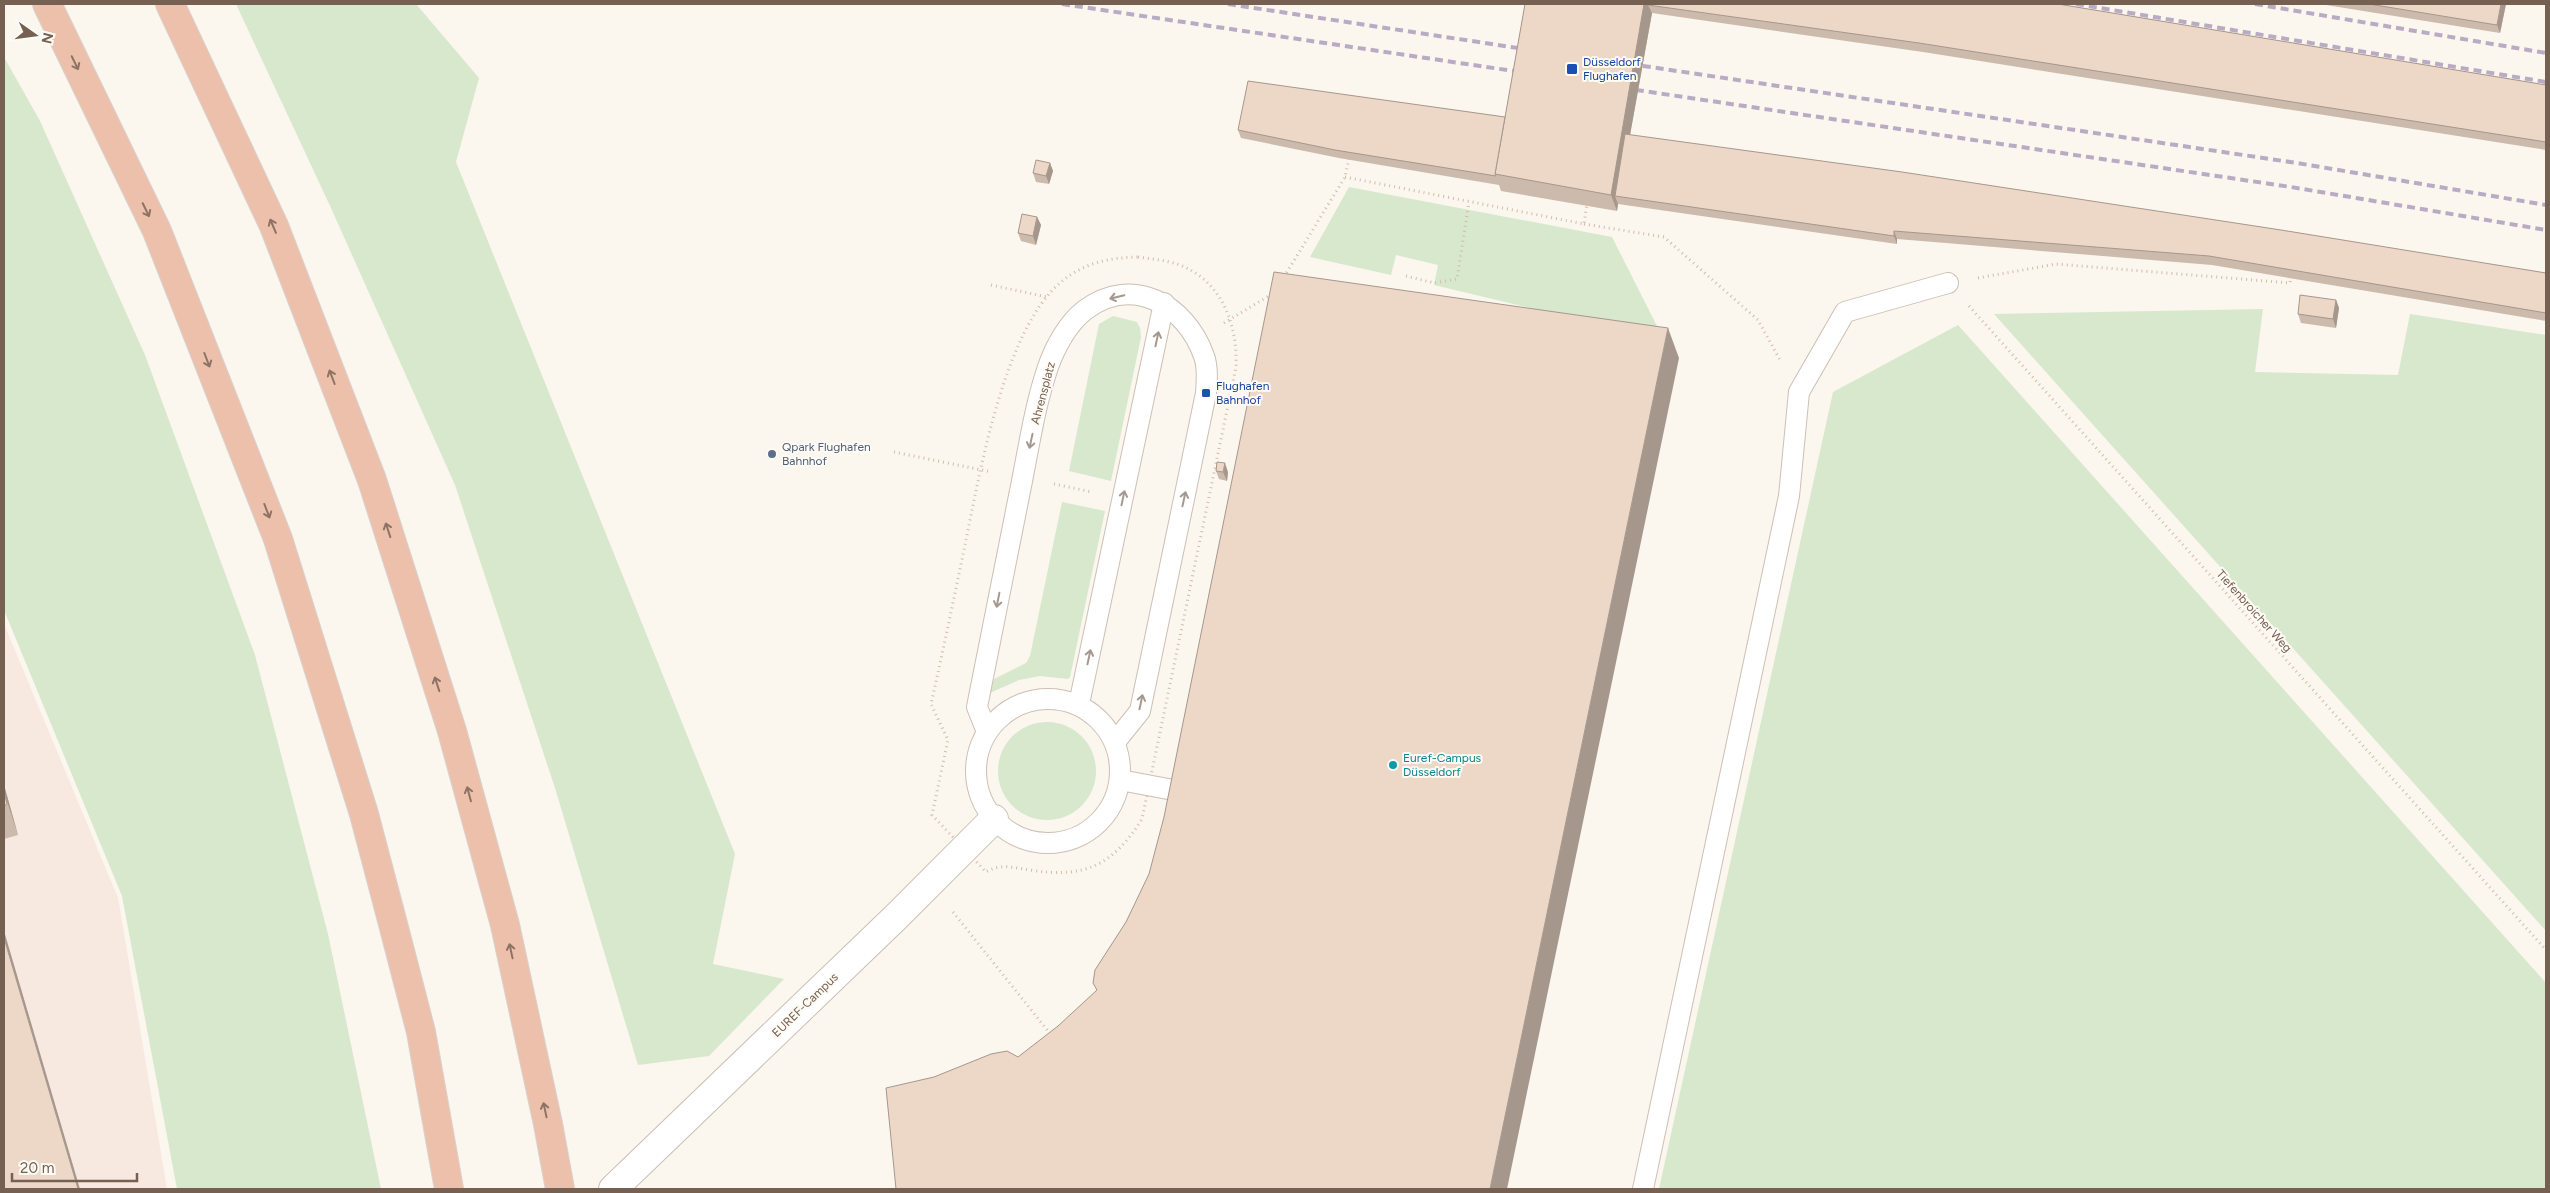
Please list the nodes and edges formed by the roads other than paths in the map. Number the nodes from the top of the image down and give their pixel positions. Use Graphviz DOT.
graph roads {
  1 [pos="47,4"];
  2 [pos="170,4"];
  3 [pos="1948,283"];
  4 [pos="1164,303"];
  5 [pos="1079,704"];
  6 [pos="987,732"];
  7 [pos="1115,742"];
  8 [pos="1120,780"];
  9 [pos="1184,792"];
  10 [pos="994,819"];
  11 [pos="449,1189"];
  12 [pos="560,1189"];
  13 [pos="613,1189"];
  14 [pos="1642,1189"];
  1 -- 11 [label="highway, one-way"];
  12 -- 2 [label="highway, one-way"];
  3 -- 14 [label="lane"];
  5 -- 4 [label="lane, one-way"];
  4 -- 6 [label="lane, Ahrensplatz, one-way"];
  7 -- 4 [label="lane, Ahrensplatz, one-way"];
  5 -- 6 [label="lane"];
  5 -- 7 [label="lane"];
  6 -- 10 [label="lane"];
  7 -- 8 [label="lane"];
  8 -- 9 [label="lane"];
  8 -- 10 [label="lane"];
  10 -- 13 [label="street, EUREF-Campus"];
}
